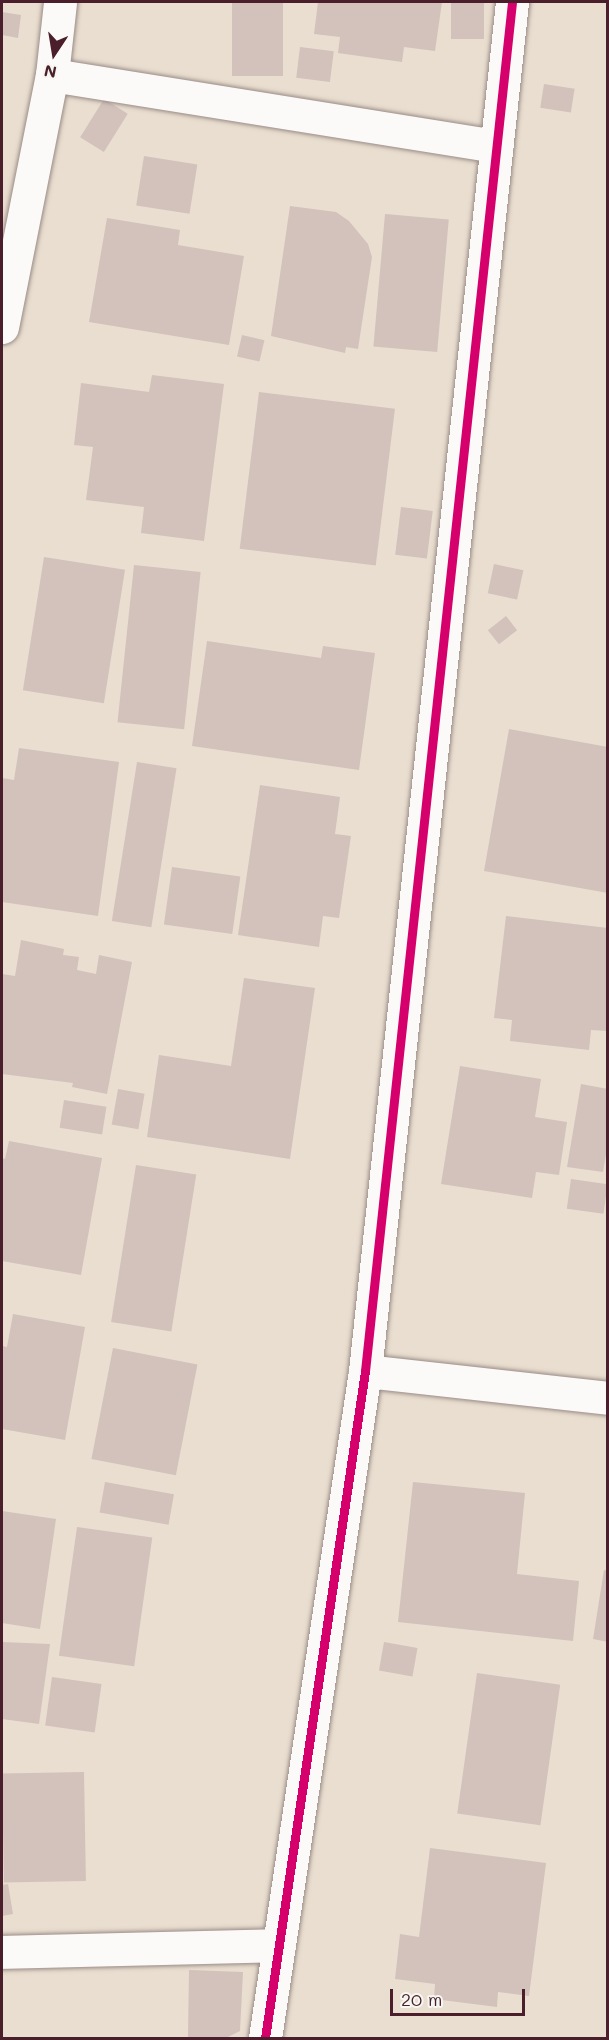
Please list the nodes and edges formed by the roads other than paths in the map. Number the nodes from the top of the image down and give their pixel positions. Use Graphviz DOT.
graph roads {
  1 [pos="60,2"];
  2 [pos="512,2"];
  3 [pos="52,75"];
  4 [pos="496,146"];
  5 [pos="2,327"];
  6 [pos="365,1371"];
  7 [pos="608,1398"];
  8 [pos="279,1945"];
  9 [pos="2,1952"];
  10 [pos="265,2038"];
  1 -- 3 [label="street"];
  2 -- 4 [label="street"];
  3 -- 4 [label="street"];
  3 -- 5 [label="street"];
  4 -- 6 [label="street"];
  6 -- 7 [label="street"];
  6 -- 8 [label="street"];
  8 -- 9 [label="street"];
  8 -- 10 [label="street"];
}
